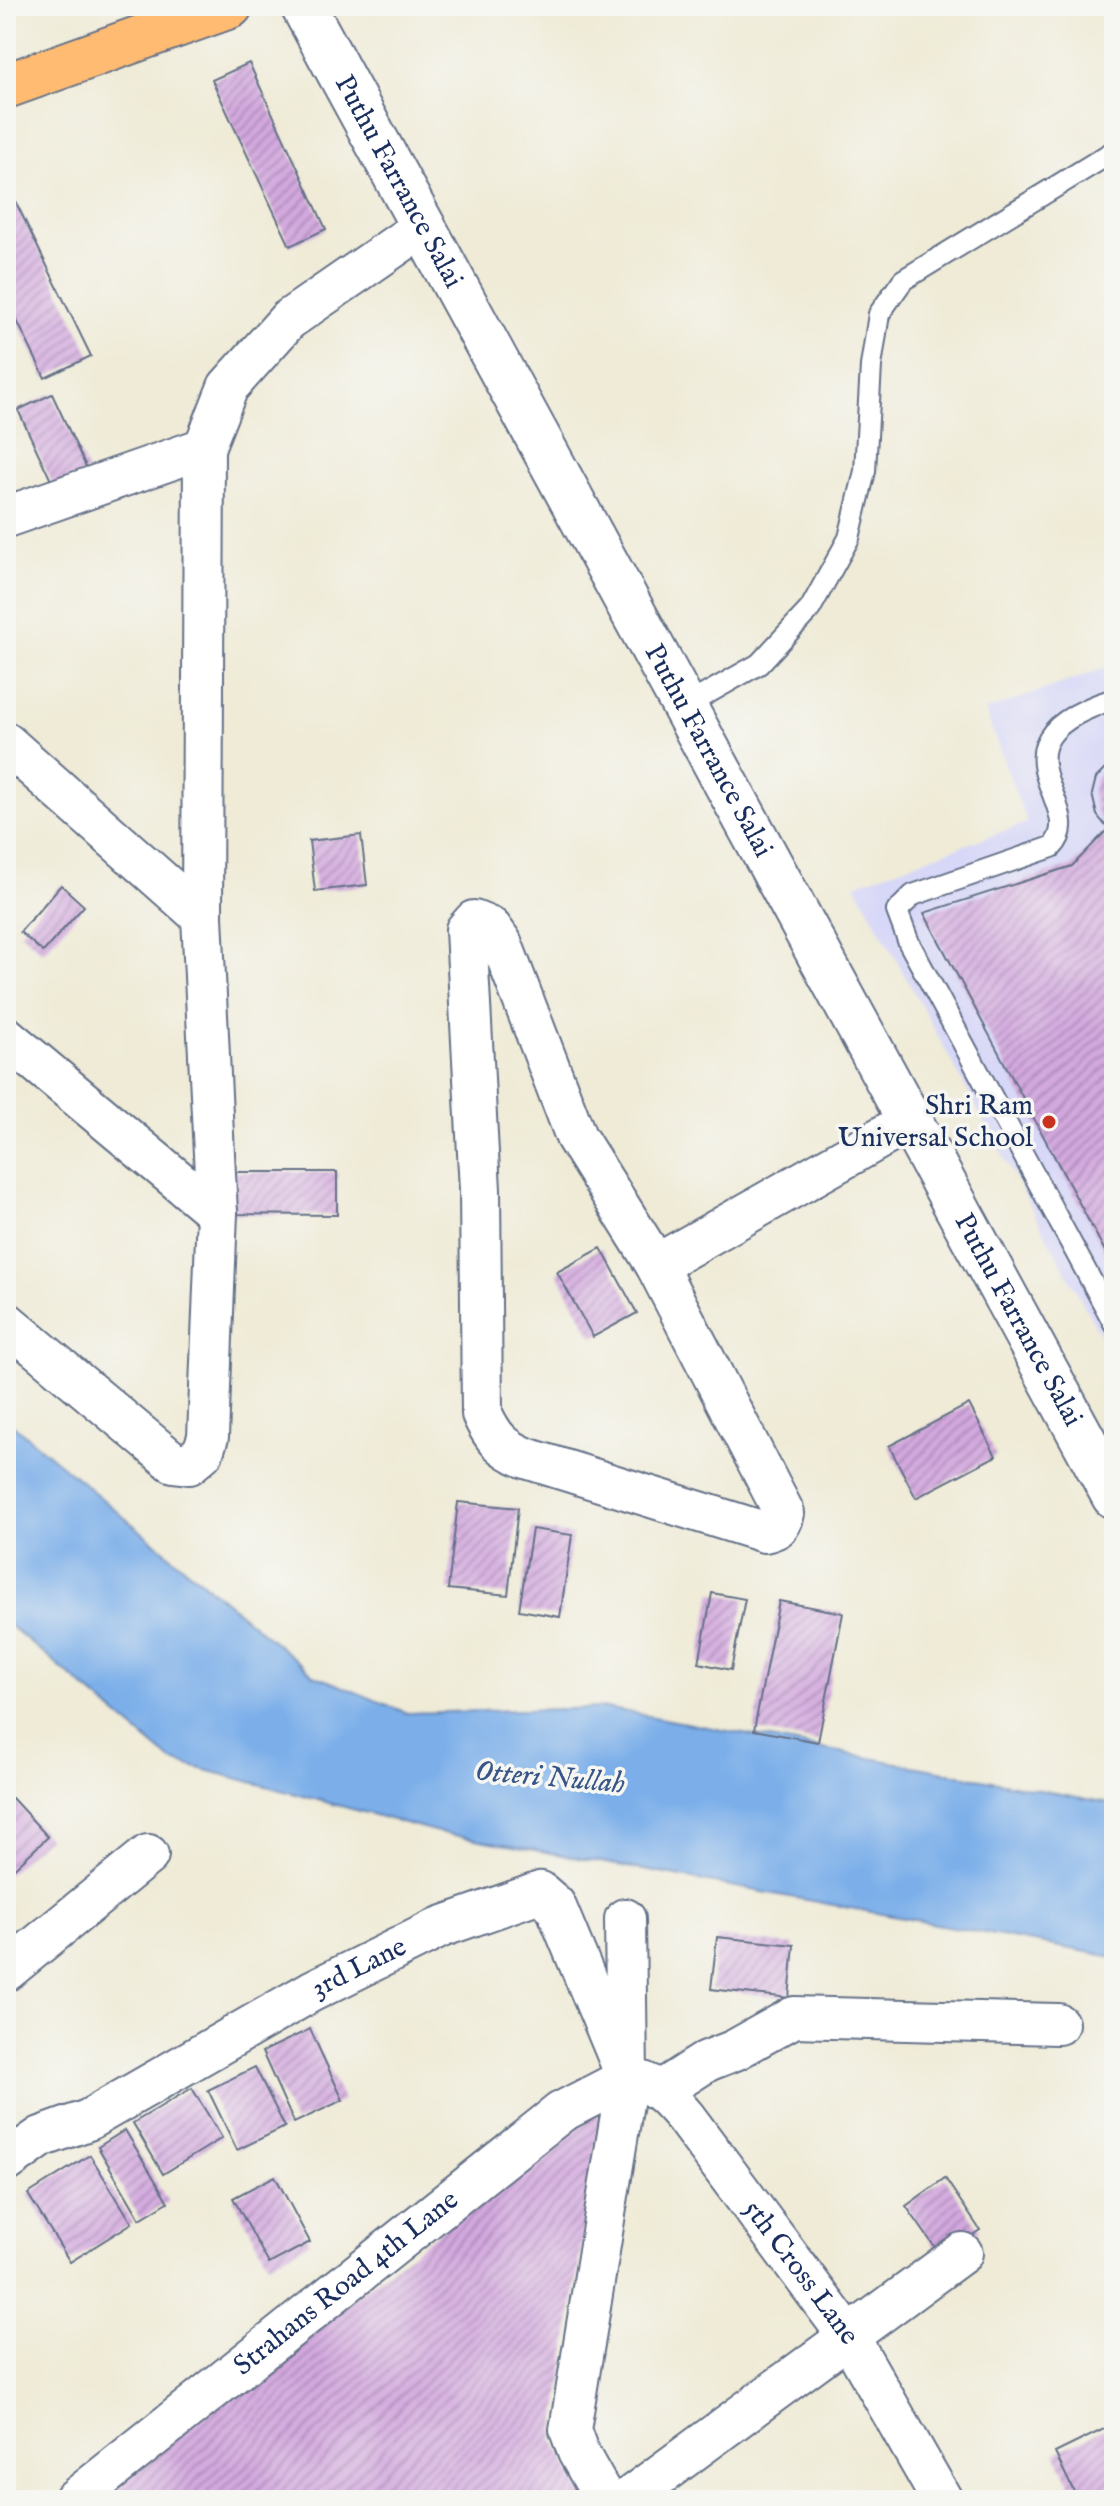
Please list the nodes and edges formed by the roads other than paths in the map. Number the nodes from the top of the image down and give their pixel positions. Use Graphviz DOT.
graph roads {
  1 [pos="230,6"];
  2 [pos="303,6"];
  3 [pos="6,86"];
  4 [pos="1114,151"];
  5 [pos="424,226"];
  6 [pos="204,448"];
  7 [pos="6,517"];
  8 [pos="1114,699"];
  9 [pos="685,706"];
  10 [pos="6,743"];
  11 [pos="202,917"];
  12 [pos="6,1037"];
  13 [pos="910,1121"];
  14 [pos="217,1213"];
  15 [pos="656,1265"];
  16 [pos="6,1322"];
  17 [pos="1114,1323"];
  18 [pos="1112,1489"];
  19 [pos="148,1855"];
  20 [pos="625,1919"];
  21 [pos="6,1971"];
  22 [pos="1058,2024"];
  23 [pos="644,2084"];
  24 [pos="6,2162"];
  25 [pos="962,2253"];
  26 [pos="849,2337"];
  27 [pos="74,2500"];
  28 [pos="605,2500"];
  29 [pos="626,2500"];
  30 [pos="942,2500"];
  1 -- 3 [label="main road"];
  2 -- 5 [label="street, Puthu Farrance Salai"];
  4 -- 9 [label="lane"];
  5 -- 6 [label="street"];
  5 -- 9 [label="street, Puthu Farrance Salai"];
  6 -- 7 [label="street"];
  6 -- 11 [label="street"];
  8 -- 17 [label="lane"];
  9 -- 13 [label="street, Puthu Farrance Salai"];
  10 -- 11 [label="street"];
  11 -- 14 [label="street"];
  12 -- 14 [label="street"];
  13 -- 15 [label="street"];
  13 -- 18 [label="street, Puthu Farrance Salai"];
  14 -- 16 [label="street"];
  15 -- 15 [label="street"];
  19 -- 21 [label="street"];
  20 -- 23 [label="street"];
  22 -- 23 [label="street, Strahans Road 4th Lane"];
  23 -- 24 [label="street, 3rd Lane"];
  23 -- 26 [label="street, 5th Cross Lane"];
  23 -- 27 [label="street, Strahans Road 4th Lane"];
  23 -- 28 [label="street"];
  25 -- 26 [label="street"];
  26 -- 29 [label="street"];
  26 -- 30 [label="street, 5th Cross Lane"];
}
